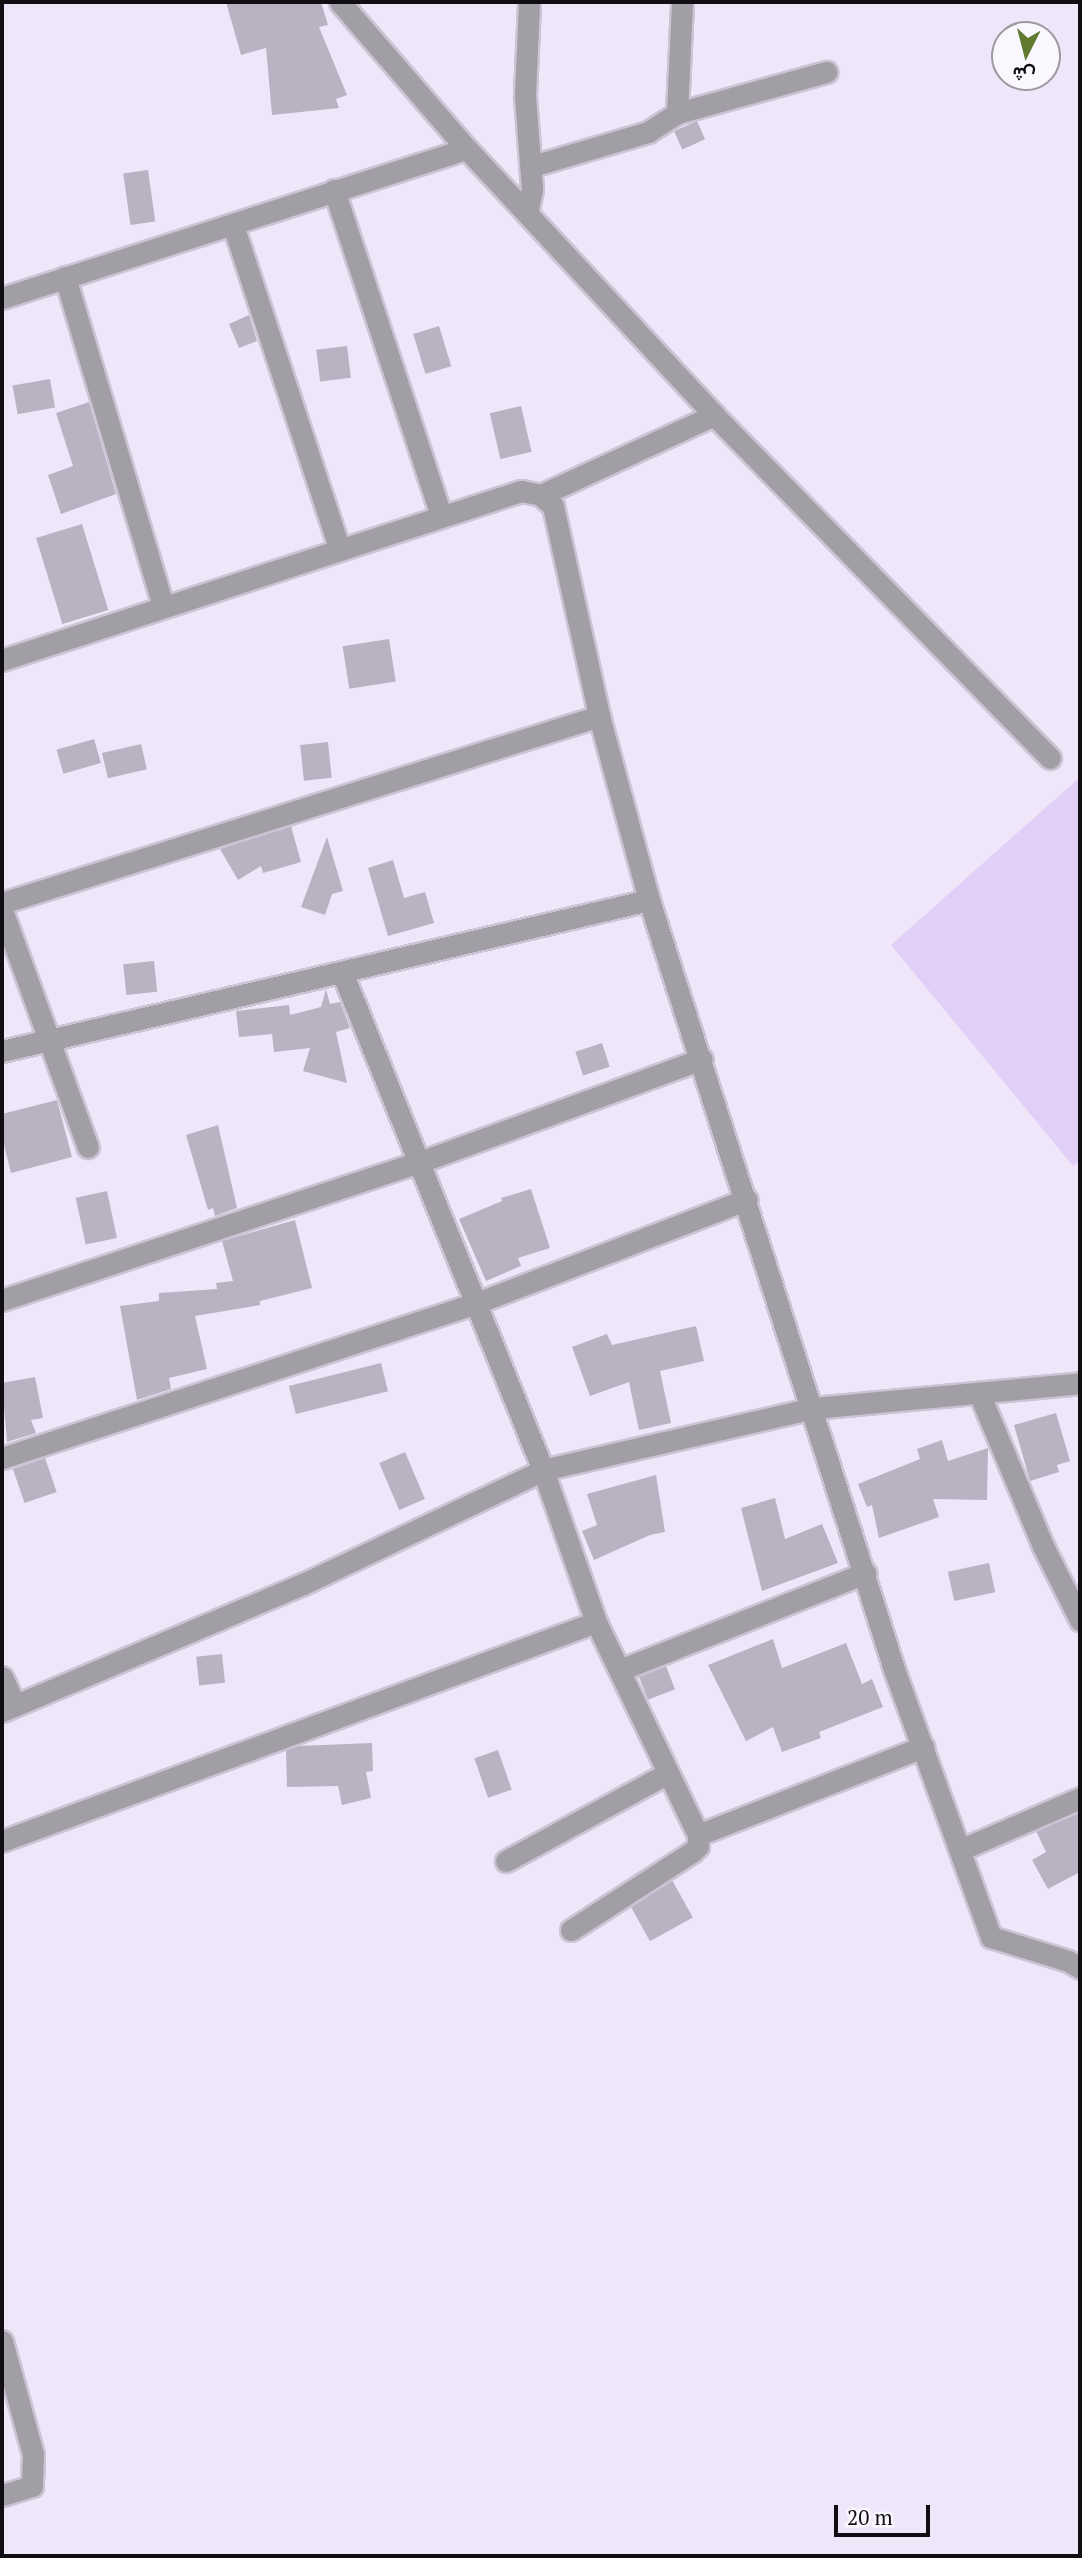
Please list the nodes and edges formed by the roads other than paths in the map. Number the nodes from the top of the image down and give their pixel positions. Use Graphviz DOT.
graph roads {
  1 [pos="340,2"];
  2 [pos="529,2"];
  3 [pos="682,2"];
  4 [pos="827,72"];
  5 [pos="677,113"];
  6 [pos="467,149"];
  7 [pos="532,166"];
  8 [pos="334,190"];
  9 [pos="527,213"];
  10 [pos="233,225"];
  11 [pos="65,277"];
  12 [pos="2,298"];
  13 [pos="714,415"];
  14 [pos="541,495"];
  15 [pos="441,515"];
  16 [pos="339,548"];
  17 [pos="163,606"];
  18 [pos="2,660"];
  19 [pos="599,716"];
  20 [pos="1050,758"];
  21 [pos="649,900"];
  22 [pos="2,903"];
  23 [pos="2,910"];
  24 [pos="342,972"];
  25 [pos="49,1040"];
  26 [pos="2,1051"];
  27 [pos="702,1059"];
  28 [pos="88,1147"];
  29 [pos="420,1163"];
  30 [pos="747,1199"];
  31 [pos="2,1300"];
  32 [pos="474,1304"];
  33 [pos="1080,1383"];
  34 [pos="979,1393"];
  35 [pos="813,1408"];
  36 [pos="2,1458"];
  37 [pos="543,1470"];
  38 [pos="865,1573"];
  39 [pos="1080,1620"];
  40 [pos="596,1622"];
  41 [pos="620,1670"];
  42 [pos="2,1677"];
  43 [pos="8,1708"];
  44 [pos="923,1747"];
  45 [pos="666,1774"];
  46 [pos="1080,1798"];
  47 [pos="698,1835"];
  48 [pos="2,1841"];
  49 [pos="960,1850"];
  50 [pos="506,1861"];
  51 [pos="571,1930"];
  52 [pos="1080,1968"];
  53 [pos="2,2341"];
  54 [pos="2,2494"];
  1 -- 6 [label="street"];
  2 -- 7 [label="street"];
  3 -- 5 [label="street"];
  4 -- 5 [label="street"];
  5 -- 7 [label="street"];
  6 -- 8 [label="street"];
  6 -- 9 [label="street"];
  7 -- 9 [label="street"];
  8 -- 10 [label="street"];
  8 -- 15 [label="street"];
  9 -- 13 [label="street"];
  10 -- 11 [label="street"];
  10 -- 16 [label="street"];
  11 -- 12 [label="street"];
  11 -- 17 [label="street"];
  13 -- 14 [label="street"];
  13 -- 20 [label="street"];
  14 -- 15 [label="street"];
  14 -- 19 [label="street"];
  15 -- 16 [label="street"];
  16 -- 17 [label="street"];
  17 -- 18 [label="street"];
  19 -- 21 [label="street"];
  19 -- 22 [label="street"];
  21 -- 24 [label="street"];
  21 -- 27 [label="street"];
  23 -- 25 [label="street"];
  24 -- 25 [label="street"];
  24 -- 29 [label="street"];
  25 -- 26 [label="street"];
  25 -- 28 [label="street"];
  27 -- 29 [label="street"];
  27 -- 30 [label="street"];
  29 -- 31 [label="street"];
  29 -- 32 [label="street"];
  30 -- 32 [label="street"];
  30 -- 35 [label="street"];
  32 -- 36 [label="street"];
  32 -- 37 [label="street"];
  33 -- 34 [label="street"];
  34 -- 35 [label="street"];
  34 -- 39 [label="street"];
  35 -- 37 [label="street"];
  35 -- 38 [label="street"];
  37 -- 40 [label="street"];
  37 -- 43 [label="street"];
  38 -- 41 [label="street"];
  38 -- 44 [label="street"];
  40 -- 41 [label="street"];
  40 -- 48 [label="street"];
  41 -- 45 [label="street"];
  42 -- 43 [label="street"];
  44 -- 47 [label="street"];
  44 -- 49 [label="street"];
  45 -- 47 [label="street"];
  45 -- 50 [label="street"];
  46 -- 49 [label="street"];
  47 -- 51 [label="street"];
  49 -- 52 [label="street"];
  53 -- 54 [label="street"];
}
